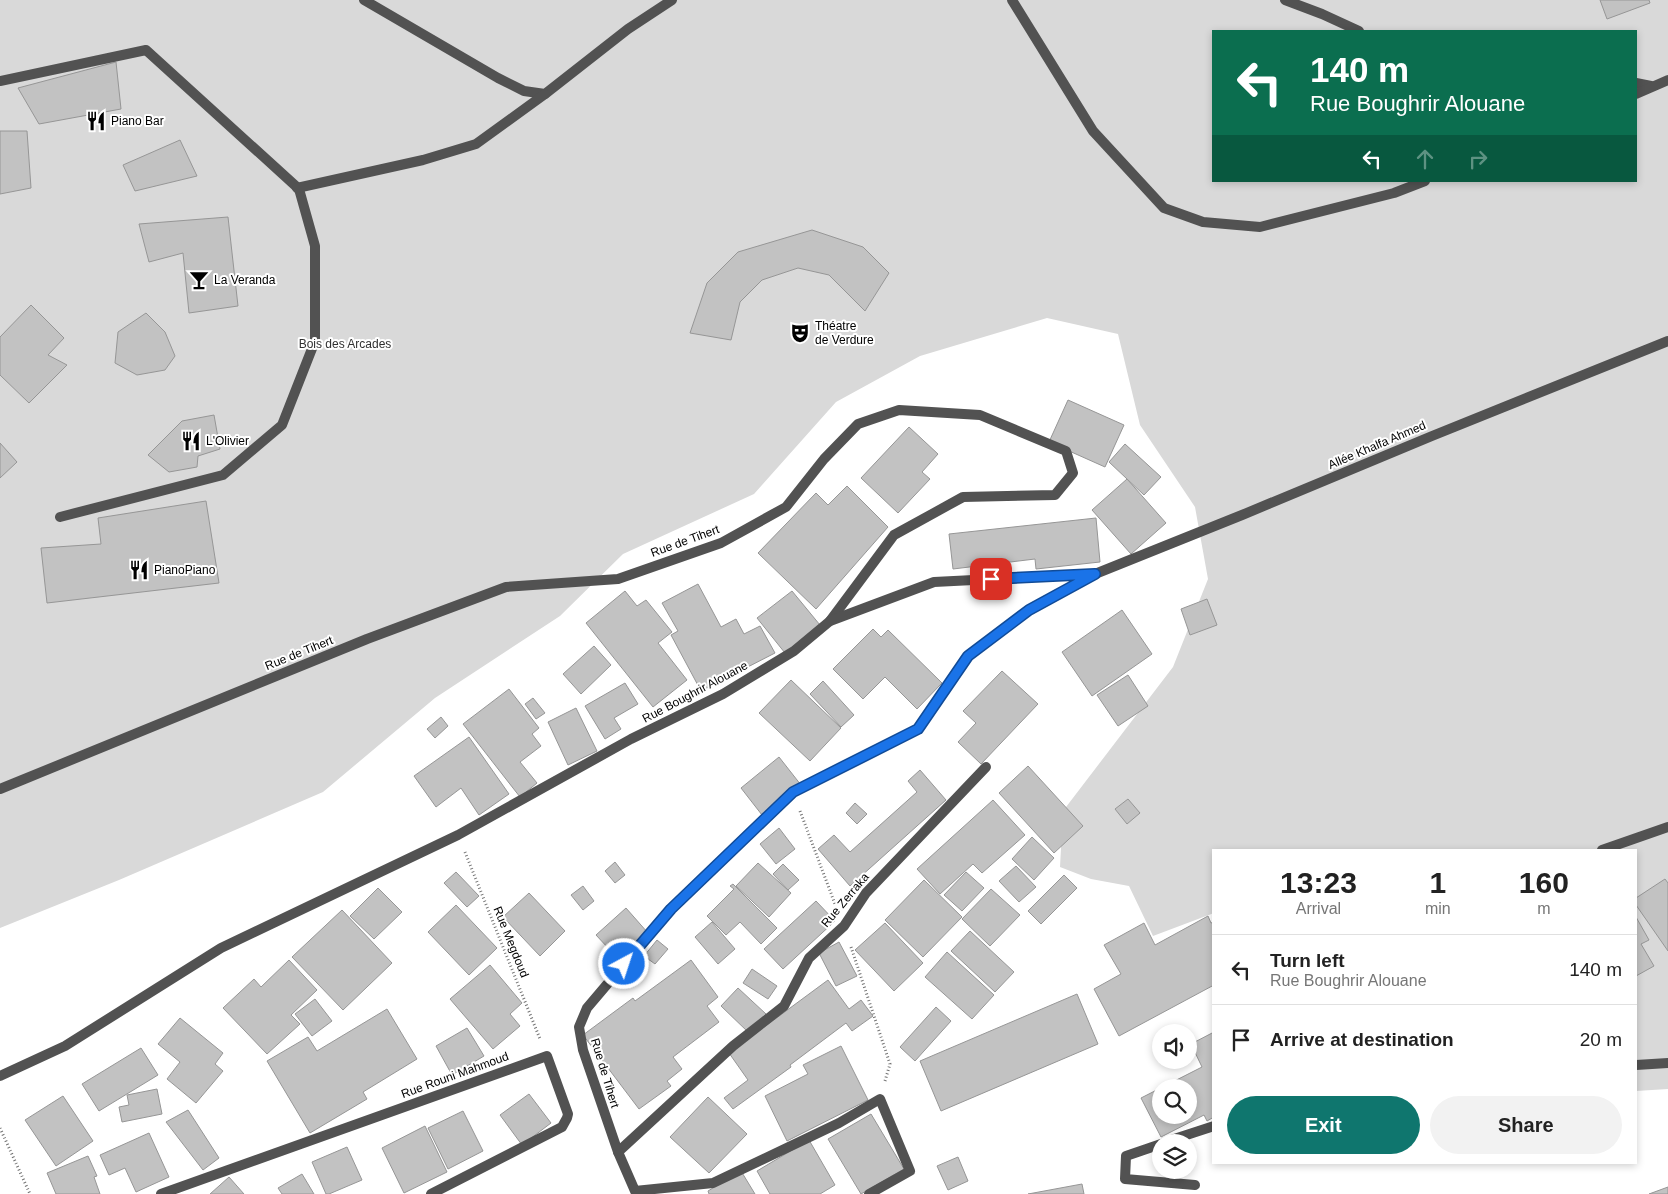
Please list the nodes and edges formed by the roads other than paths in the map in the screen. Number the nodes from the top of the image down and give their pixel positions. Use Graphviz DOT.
graph roads {
  1 [pos="364,0"];
  2 [pos="672,0"];
  3 [pos="1012,0"];
  4 [pos="1285,0"];
  5 [pos="1357,30"];
  6 [pos="1668,80"];
  7 [pos="0,81"];
  8 [pos="1637,83"];
  9 [pos="1652,86"];
  10 [pos="545,94"];
  11 [pos="1637,94"];
  12 [pos="1422,182"];
  13 [pos="297,188"];
  14 [pos="1668,341"];
  15 [pos="60,517"];
  16 [pos="1095,574"];
  17 [pos="830,621"];
  18 [pos="986,767"];
  19 [pos="0,789"];
  20 [pos="1668,827"];
  21 [pos="1605,849"];
  22 [pos="1668,1063"];
  23 [pos="1637,1065"];
  24 [pos="0,1076"];
  25 [pos="1212,1127"];
  26 [pos="1190,1134"];
  27 [pos="1152,1147"];
  28 [pos="618,1152"];
  29 [pos="1195,1186"];
  30 [pos="161,1194"];
  31 [pos="431,1194"];
  32 [pos="869,1194"];
  1 -- 10 [label="street"];
  2 -- 10 [label="street"];
  3 -- 12 [label="street"];
  4 -- 5 [label="street"];
  6 -- 9 [label="street"];
  7 -- 13 [label="street"];
  8 -- 9 [label="street"];
  9 -- 11 [label="street"];
  10 -- 13 [label="street"];
  13 -- 15 [label="street"];
  14 -- 16 [label="street, Allée Khalfa Ahmed"];
  16 -- 17 [label="street, Rue Boughrir Alouane"];
  16 -- 28 [label="street, Rue de Tihert"];
  17 -- 19 [label="street, Rue de Tihert"];
  17 -- 24 [label="street, Rue Boughrir Alouane"];
  18 -- 28 [label="street, Rue Zerraka"];
  20 -- 21 [label="street"];
  22 -- 23 [label="street"];
  25 -- 26 [label="street"];
  27 -- 29 [label="street"];
  28 -- 32 [label="street, Rue de Tihert"];
  30 -- 31 [label="street, Rue Rouni Mahmoud"];
}
